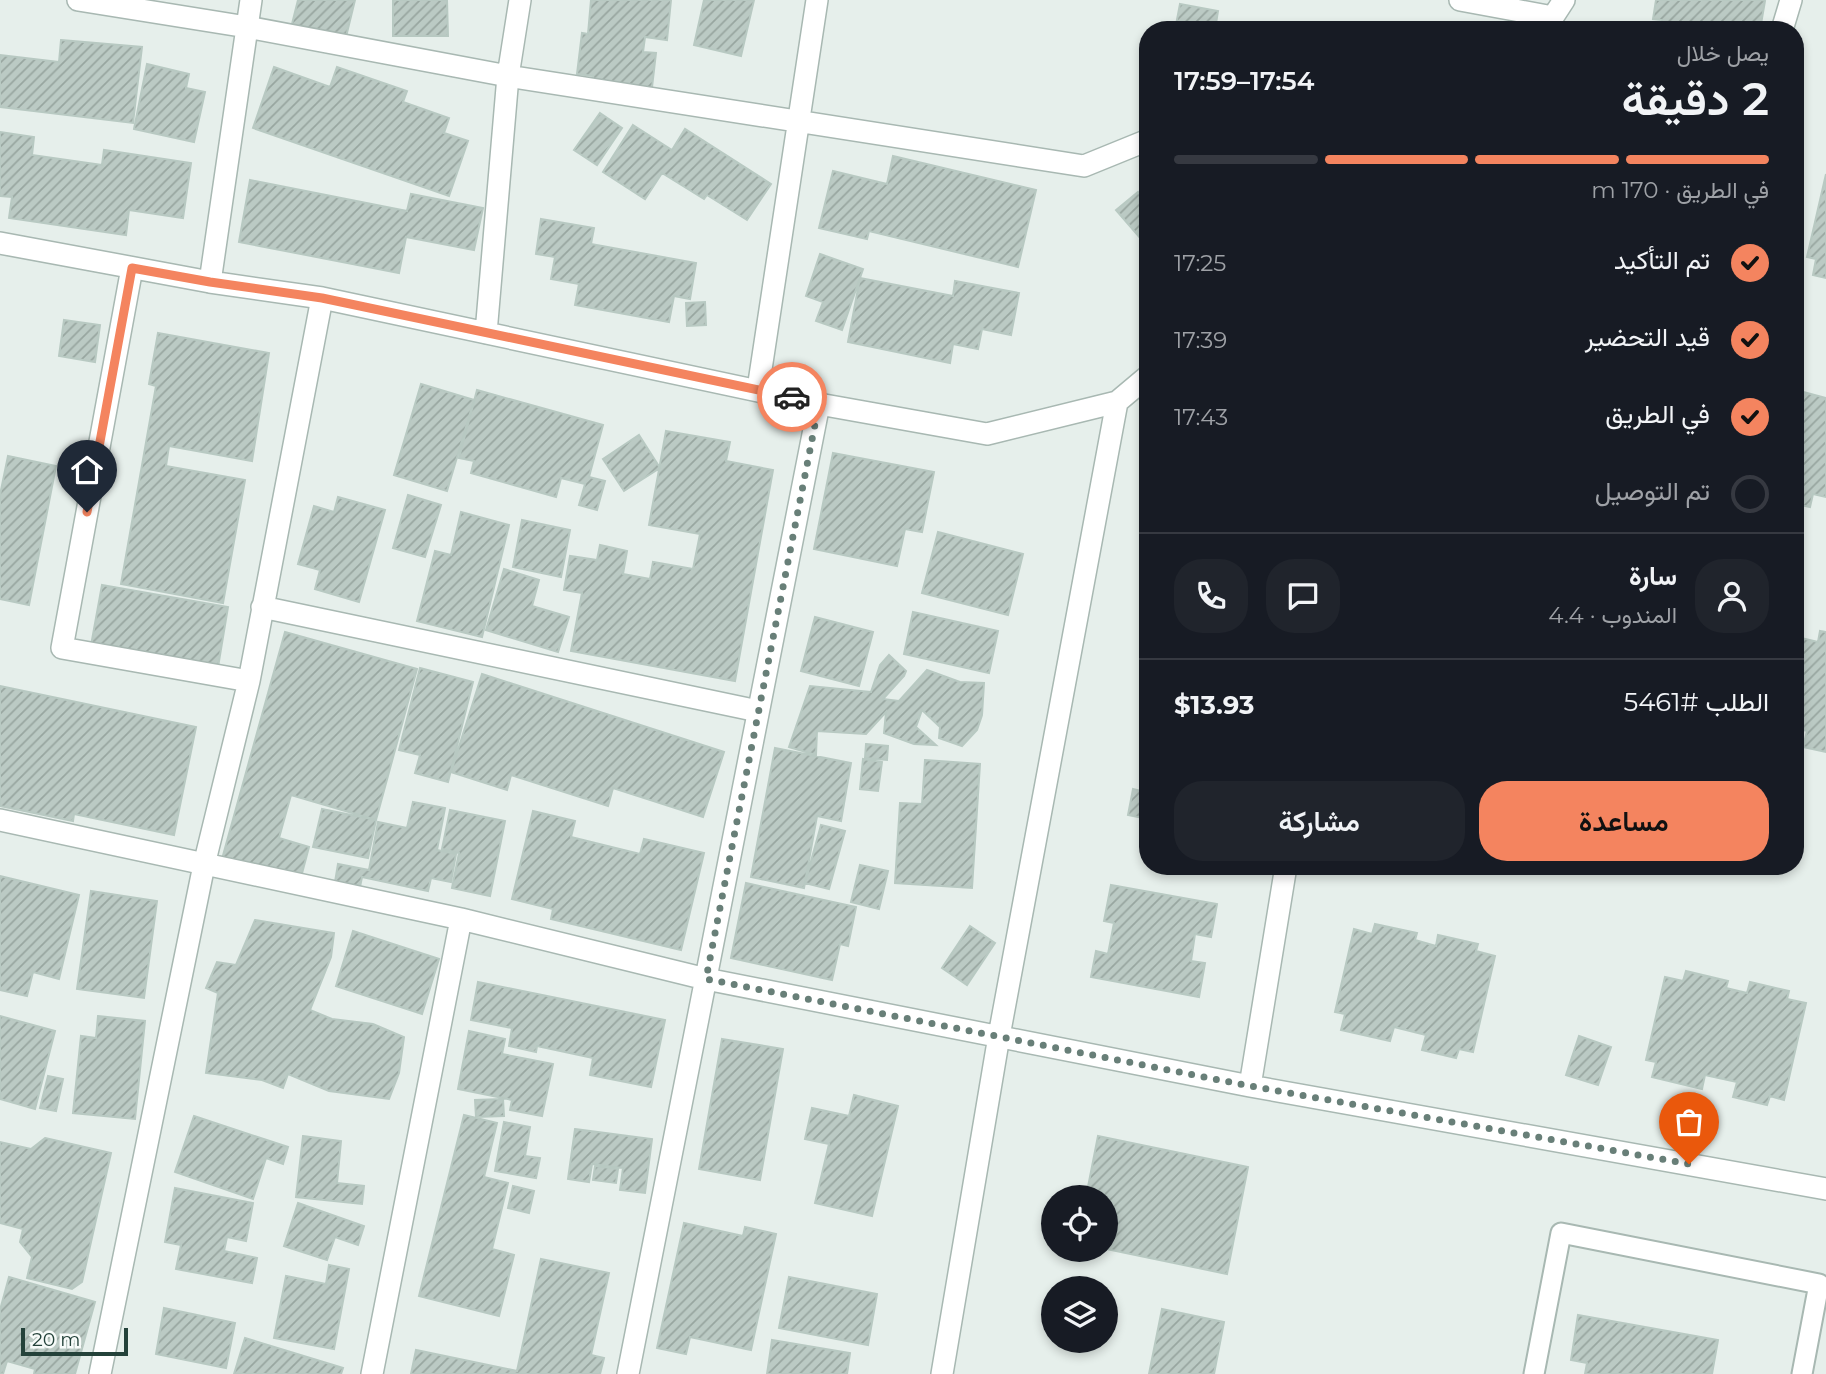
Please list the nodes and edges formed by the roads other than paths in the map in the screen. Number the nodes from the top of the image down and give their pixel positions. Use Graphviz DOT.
graph roads {
  1 [pos="78,0"];
  2 [pos="251,0"];
  3 [pos="520,0"];
  4 [pos="817,0"];
  5 [pos="1460,0"];
  6 [pos="1791,0"];
  7 [pos="1552,15"];
  8 [pos="1785,21"];
  9 [pos="247,27"];
  10 [pos="508,76"];
  11 [pos="799,121"];
  12 [pos="1139,145"];
  13 [pos="0,243"];
  14 [pos="132,268"];
  15 [pos="210,282"];
  16 [pos="322,298"];
  17 [pos="486,333"];
  18 [pos="1139,384"];
  19 [pos="758,389"];
  20 [pos="1117,402"];
  21 [pos="819,404"];
  22 [pos="262,607"];
  23 [pos="249,681"];
  24 [pos="758,711"];
  25 [pos="0,820"];
  26 [pos="204,865"];
  27 [pos="1285,875"];
  28 [pos="461,919"];
  29 [pos="706,979"];
  30 [pos="999,1036"];
  31 [pos="1250,1086"];
  32 [pos="1826,1189"];
  33 [pos="100,1374"];
  34 [pos="372,1374"];
  35 [pos="628,1374"];
  36 [pos="942,1374"];
  37 [pos="1534,1374"];
  38 [pos="1802,1374"];
  1 -- 9 [label="street"];
  2 -- 9 [label="street"];
  3 -- 10 [label="street"];
  4 -- 11 [label="street"];
  5 -- 7 [label="street"];
  6 -- 8 [label="street"];
  9 -- 10 [label="street"];
  9 -- 15 [label="street"];
  10 -- 11 [label="street"];
  10 -- 17 [label="street"];
  11 -- 12 [label="street"];
  11 -- 19 [label="street"];
  13 -- 14 [label="street"];
  14 -- 15 [label="street"];
  14 -- 23 [label="street"];
  15 -- 16 [label="street"];
  16 -- 17 [label="street"];
  16 -- 22 [label="street"];
  17 -- 19 [label="street"];
  18 -- 20 [label="street"];
  19 -- 21 [label="street"];
  20 -- 21 [label="street"];
  20 -- 30 [label="street"];
  21 -- 24 [label="street"];
  22 -- 23 [label="street"];
  22 -- 24 [label="street"];
  23 -- 26 [label="street"];
  24 -- 29 [label="street"];
  25 -- 26 [label="street"];
  26 -- 28 [label="street"];
  26 -- 33 [label="street"];
  27 -- 31 [label="street"];
  28 -- 29 [label="street"];
  28 -- 34 [label="street"];
  29 -- 30 [label="street"];
  29 -- 35 [label="street"];
  30 -- 31 [label="street"];
  30 -- 36 [label="street"];
  31 -- 32 [label="street"];
  37 -- 38 [label="lane"];
}
